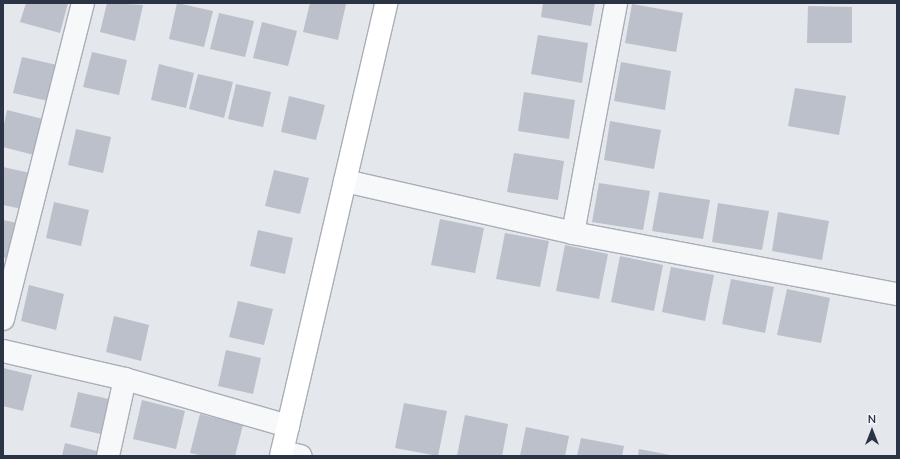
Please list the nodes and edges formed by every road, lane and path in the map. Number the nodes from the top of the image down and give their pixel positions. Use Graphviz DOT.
graph roads {
  1 [pos="83,3"];
  2 [pos="386,3"];
  3 [pos="616,3"];
  4 [pos="346,181"];
  5 [pos="573,233"];
  6 [pos="897,294"];
  7 [pos="3,319"];
  8 [pos="3,351"];
  9 [pos="125,379"];
  10 [pos="288,426"];
  11 [pos="288,455"];
  12 [pos="108,456"];
  1 -- 7 [label="street"];
  2 -- 4 [label="main road"];
  3 -- 5 [label="street"];
  4 -- 5 [label="street"];
  4 -- 10 [label="main road"];
  5 -- 6 [label="street"];
  8 -- 9 [label="street"];
  9 -- 10 [label="street"];
  9 -- 12 [label="street"];
  10 -- 11 [label="main road"];
}
